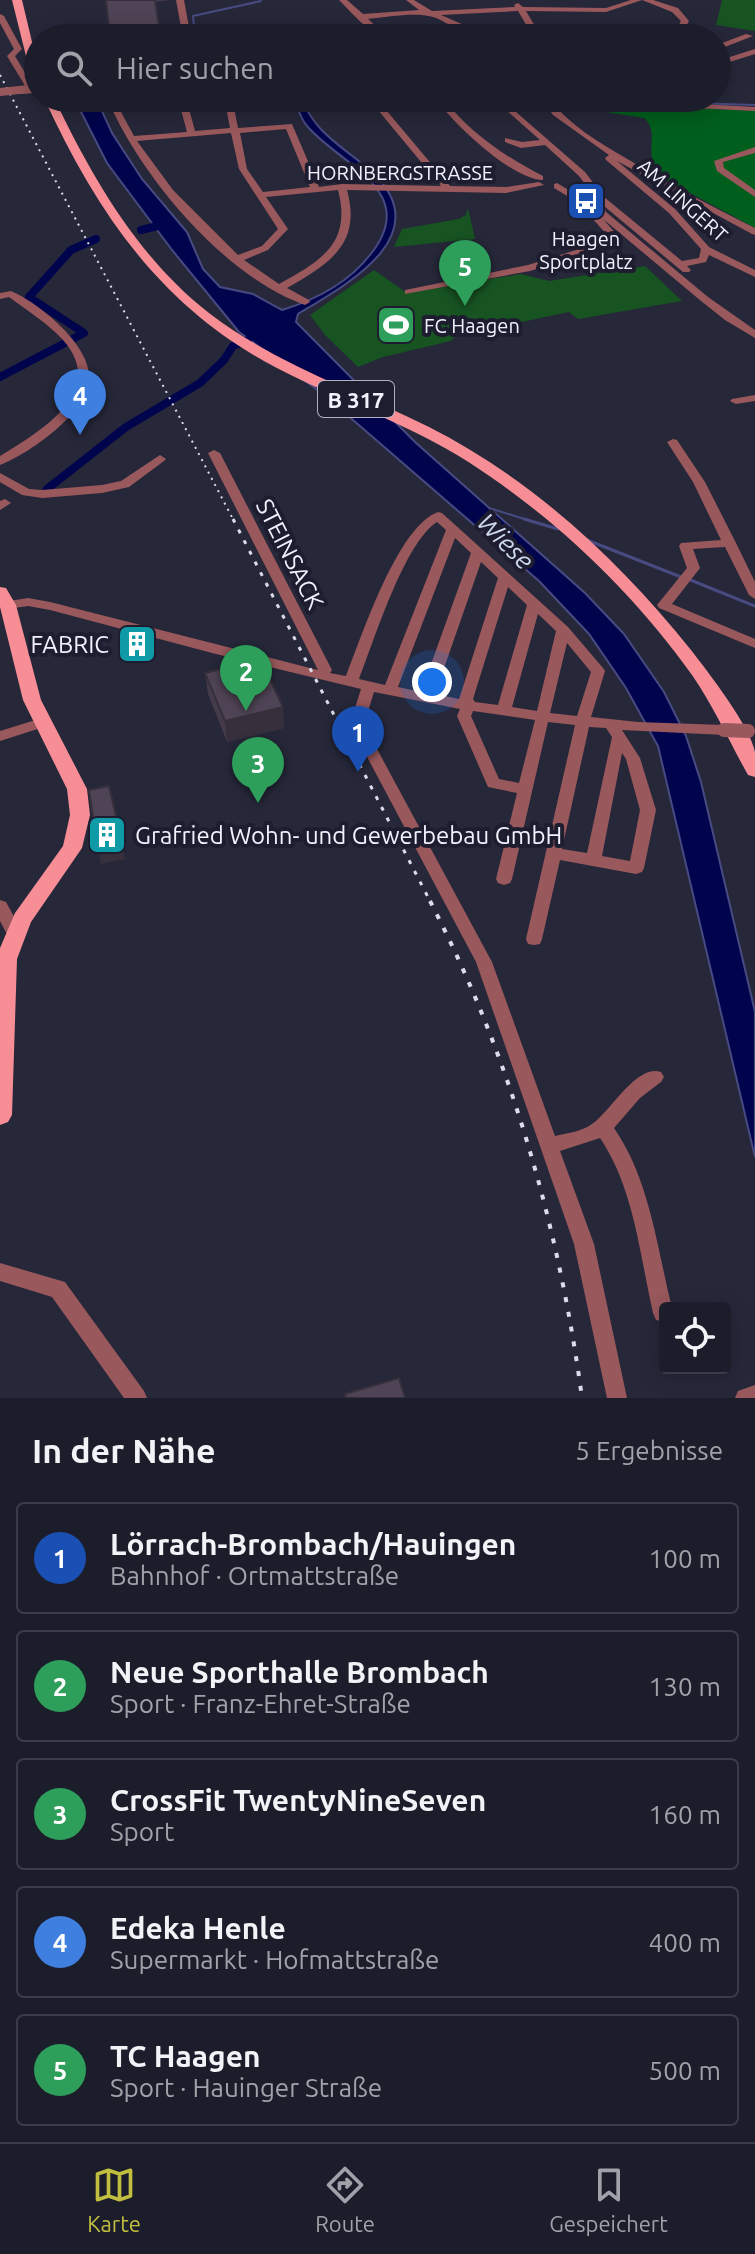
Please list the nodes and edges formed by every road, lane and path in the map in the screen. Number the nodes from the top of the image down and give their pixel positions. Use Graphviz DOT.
graph roads {
  1 [pos="17,0"];
  2 [pos="25,0"];
  3 [pos="180,0"];
  4 [pos="343,0"];
  5 [pos="410,0"];
  6 [pos="639,0"];
  7 [pos="646,0"];
  8 [pos="518,4"];
  9 [pos="424,13"];
  10 [pos="0,16"];
  11 [pos="359,17"];
  12 [pos="31,24"];
  13 [pos="184,24"];
  14 [pos="368,24"];
  15 [pos="453,24"];
  16 [pos="530,24"];
  17 [pos="683,24"];
  18 [pos="24,28"];
  19 [pos="749,36"];
  20 [pos="731,43"];
  21 [pos="755,51"];
  22 [pos="731,59"];
  23 [pos="24,74"];
  24 [pos="24,91"];
  25 [pos="0,94"];
  26 [pos="731,108"];
  27 [pos="755,109"];
  28 [pos="56,112"];
  29 [pos="116,112"];
  30 [pos="186,112"];
  31 [pos="231,112"];
  32 [pos="383,112"];
  33 [pos="448,112"];
  34 [pos="513,112"];
  35 [pos="557,112"];
  36 [pos="235,130"];
  37 [pos="192,134"];
  38 [pos="131,139"];
  39 [pos="508,140"];
  40 [pos="546,142"];
  41 [pos="595,142"];
  42 [pos="755,150"];
  43 [pos="582,174"];
  44 [pos="540,181"];
  45 [pos="558,182"];
  46 [pos="342,187"];
  47 [pos="447,188"];
  48 [pos="315,189"];
  49 [pos="755,194"];
  50 [pos="261,195"];
  51 [pos="602,211"];
  52 [pos="755,232"];
  53 [pos="706,249"];
  54 [pos="237,259"];
  55 [pos="755,274"];
  56 [pos="280,288"];
  57 [pos="409,292"];
  58 [pos="0,296"];
  59 [pos="305,302"];
  60 [pos="755,335"];
  61 [pos="755,398"];
  62 [pos="736,401"];
  63 [pos="673,442"];
  64 [pos="214,453"];
  65 [pos="160,459"];
  66 [pos="0,461"];
  67 [pos="0,477"];
  68 [pos="452,529"];
  69 [pos="730,543"];
  70 [pos="478,552"];
  71 [pos="750,576"];
  72 [pos="505,577"];
  73 [pos="755,595"];
  74 [pos="4,599"];
  75 [pos="534,604"];
  76 [pos="563,630"];
  77 [pos="755,644"];
  78 [pos="322,676"];
  79 [pos="351,682"];
  80 [pos="369,686"];
  81 [pos="390,690"];
  82 [pos="427,696"];
  83 [pos="467,703"];
  84 [pos="504,709"];
  85 [pos="541,715"];
  86 [pos="584,720"];
  87 [pos="42,723"];
  88 [pos="617,730"];
  89 [pos="751,731"];
  90 [pos="0,736"];
  91 [pos="755,770"];
  92 [pos="523,789"];
  93 [pos="553,853"];
  94 [pos="594,859"];
  95 [pos="504,879"];
  96 [pos="0,906"];
  97 [pos="15,933"];
  98 [pos="534,939"];
  99 [pos="3,959"];
  100 [pos="655,1077"];
  101 [pos="0,1115"];
  102 [pos="603,1127"];
  103 [pos="552,1145"];
  104 [pos="0,1272"];
  105 [pos="660,1302"];
  106 [pos="755,1395"];
  107 [pos="137,1398"];
  108 [pos="617,1398"];
  109 [pos="745,1398"];
  1 -- 18 [label="main road"];
  2 -- 12 [label="main road"];
  3 -- 13 [label="street"];
  4 -- 11 [label="street"];
  5 -- 9 [label="street"];
  6 -- 8 [label="street"];
  7 -- 17 [label="street"];
  8 -- 9 [label="street"];
  8 -- 16 [label="street"];
  9 -- 11 [label="street"];
  9 -- 15 [label="street"];
  10 -- 23 [label="street"];
  11 -- 14 [label="street"];
  19 -- 20 [label="street"];
  21 -- 22 [label="street"];
  24 -- 25 [label="street"];
  26 -- 27 [label="street"];
  28 -- 91 [label="main road, B 317"];
  29 -- 38 [label="street"];
  30 -- 37 [label="street"];
  31 -- 36 [label="street"];
  32 -- 47 [label="street"];
  33 -- 44 [label="street"];
  34 -- 40 [label="street"];
  35 -- 41 [label="street"];
  36 -- 37 [label="street"];
  36 -- 48 [label="street"];
  36 -- 50 [label="street"];
  37 -- 38 [label="street"];
  38 -- 54 [label="street"];
  39 -- 40 [label="street"];
  40 -- 43 [label="street"];
  41 -- 52 [label="street"];
  41 -- 53 [label="street, AM LINGERT"];
  42 -- 49 [label="street"];
  43 -- 45 [label="street"];
  43 -- 53 [label="street"];
  44 -- 45 [label="street, HORNBERGSTRASSE"];
  44 -- 47 [label="street, HORNBERGSTRASSE"];
  45 -- 51 [label="street"];
  46 -- 47 [label="street, HORNBERGSTRASSE"];
  46 -- 48 [label="street, HORNBERGSTRASSE"];
  46 -- 56 [label="street"];
  48 -- 50 [label="street, HORNBERGSTRASSE"];
  50 -- 54 [label="street"];
  51 -- 57 [label="street"];
  51 -- 60 [label="street"];
  53 -- 55 [label="street, AM LINGERT"];
  54 -- 56 [label="street"];
  56 -- 59 [label="street"];
  58 -- 66 [label="street"];
  61 -- 62 [label="street"];
  63 -- 69 [label="street"];
  64 -- 78 [label="street, STEINSACK"];
  65 -- 67 [label="street"];
  68 -- 70 [label="street"];
  68 -- 79 [label="street"];
  68 -- 81 [label="street"];
  69 -- 71 [label="street"];
  69 -- 77 [label="street"];
  70 -- 72 [label="street"];
  70 -- 82 [label="street"];
  71 -- 73 [label="street"];
  72 -- 75 [label="street"];
  72 -- 83 [label="street"];
  74 -- 78 [label="street"];
  74 -- 87 [label="main road"];
  75 -- 76 [label="street"];
  75 -- 84 [label="street"];
  76 -- 85 [label="street"];
  76 -- 86 [label="street"];
  78 -- 79 [label="street"];
  79 -- 80 [label="street"];
  80 -- 81 [label="street"];
  80 -- 103 [label="street"];
  81 -- 82 [label="street"];
  82 -- 83 [label="street"];
  83 -- 84 [label="street"];
  83 -- 92 [label="street"];
  84 -- 85 [label="street"];
  85 -- 86 [label="street"];
  85 -- 92 [label="street"];
  86 -- 88 [label="street"];
  86 -- 93 [label="street"];
  87 -- 90 [label="street"];
  87 -- 97 [label="main road"];
  88 -- 89 [label="street, bridge"];
  88 -- 94 [label="street"];
  88 -- 94 [label="street"];
  92 -- 95 [label="street"];
  93 -- 94 [label="street"];
  93 -- 98 [label="street"];
  96 -- 97 [label="street"];
  97 -- 99 [label="main road"];
  99 -- 101 [label="main road"];
  100 -- 102 [label="street"];
  102 -- 103 [label="street"];
  102 -- 105 [label="street"];
  103 -- 108 [label="street"];
  104 -- 107 [label="street"];
  106 -- 109 [label="street"];
}
